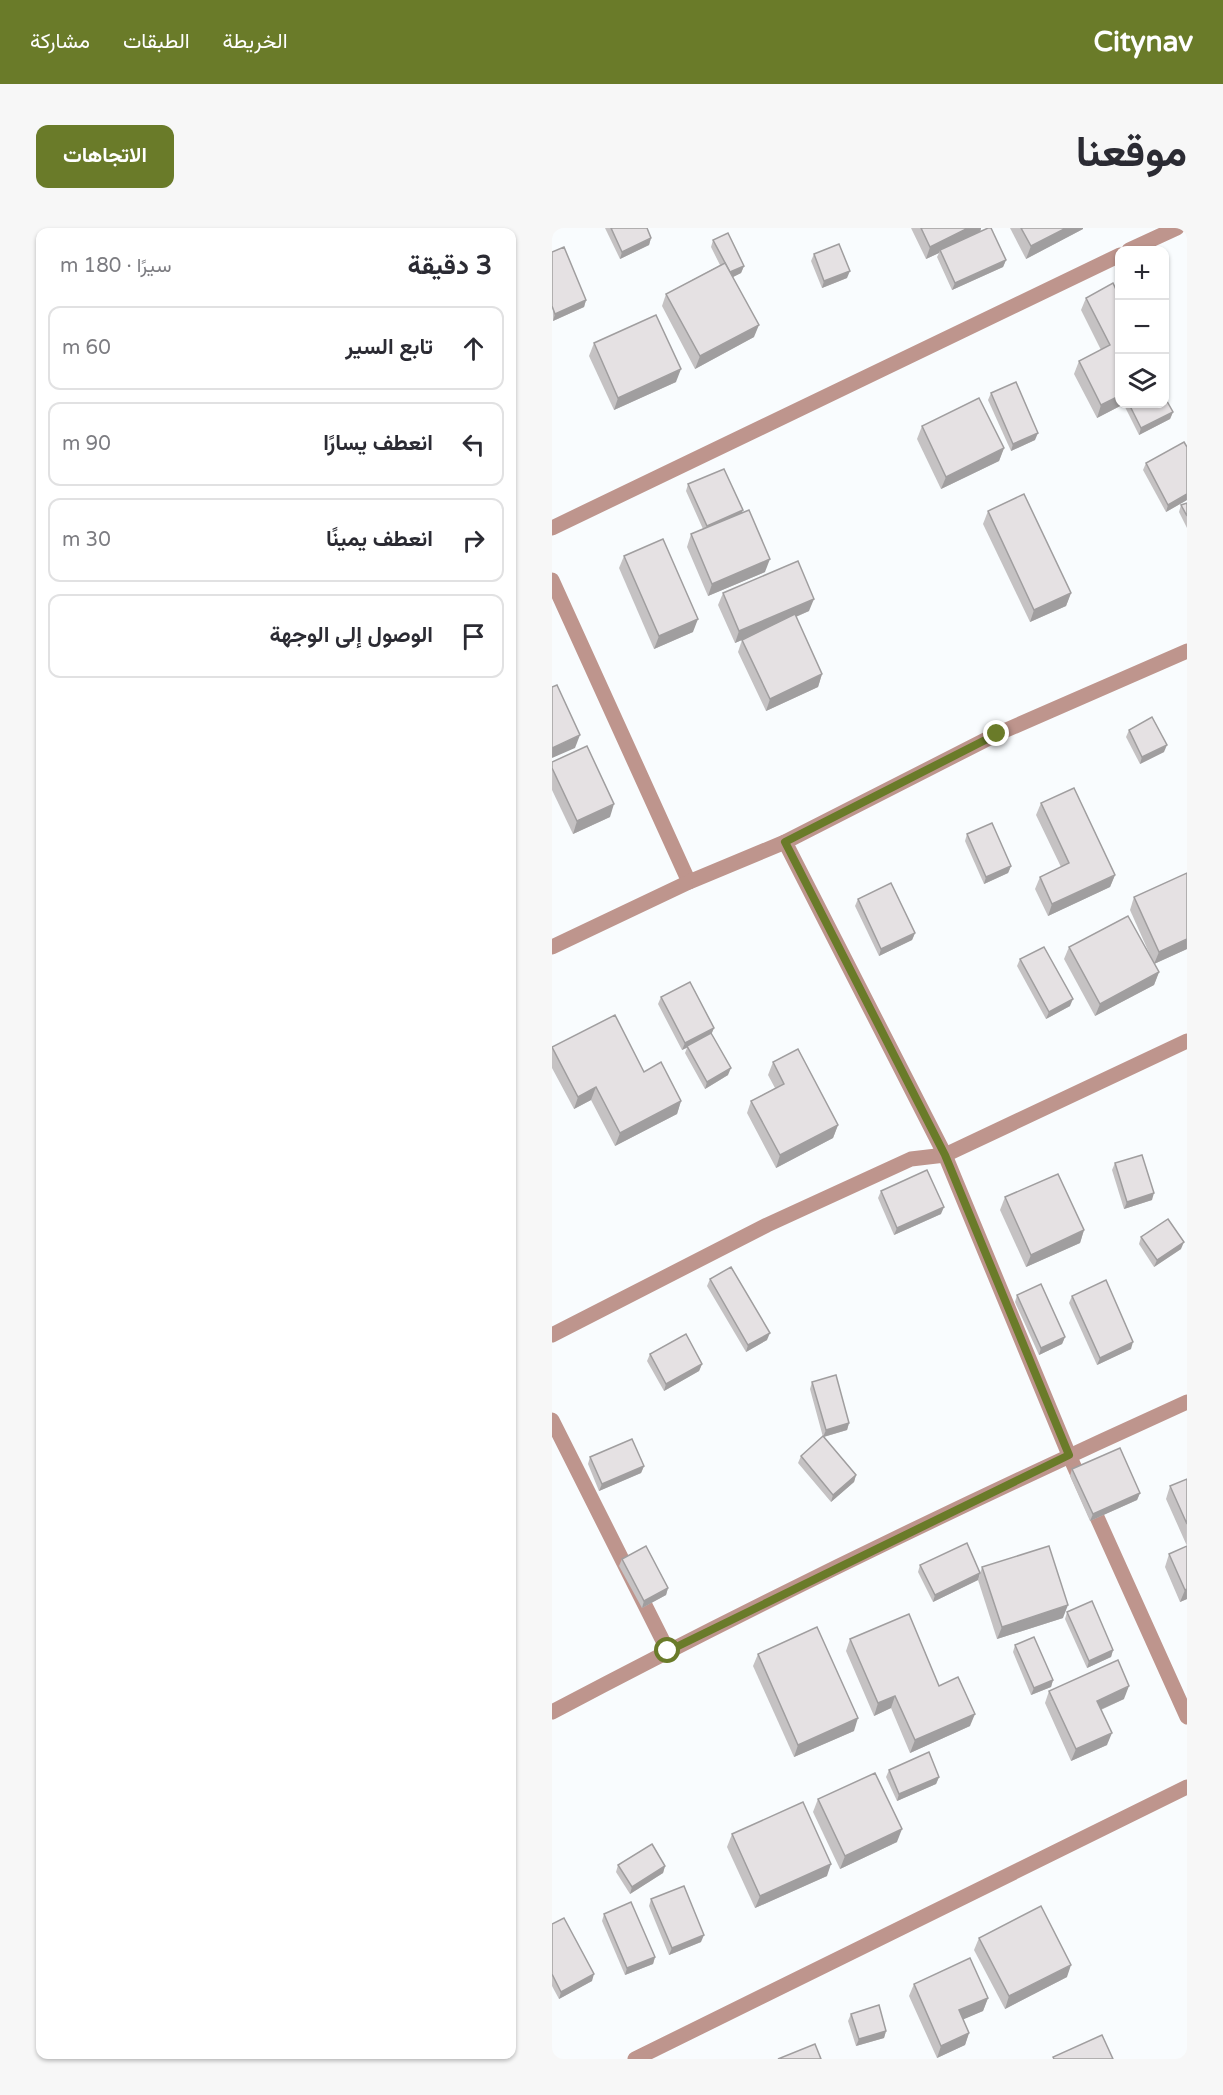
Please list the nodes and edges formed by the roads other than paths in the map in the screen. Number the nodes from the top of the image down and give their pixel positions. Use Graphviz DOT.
graph roads {
  1 [pos="1177,228"];
  2 [pos="1138,246"];
  3 [pos="1115,257"];
  4 [pos="552,528"];
  5 [pos="552,580"];
  6 [pos="1187,651"];
  7 [pos="785,842"];
  8 [pos="689,882"];
  9 [pos="552,947"];
  10 [pos="1187,1041"];
  11 [pos="945,1155"];
  12 [pos="552,1335"];
  13 [pos="1187,1402"];
  14 [pos="552,1420"];
  15 [pos="1069,1455"];
  16 [pos="668,1651"];
  17 [pos="552,1712"];
  18 [pos="1187,1718"];
  19 [pos="1187,1787"];
  20 [pos="635,2059"];
  1 -- 2 [label="street"];
  3 -- 4 [label="street"];
  5 -- 8 [label="street"];
  6 -- 7 [label="street"];
  7 -- 8 [label="street"];
  7 -- 11 [label="street"];
  8 -- 9 [label="street"];
  10 -- 11 [label="street"];
  11 -- 12 [label="street"];
  11 -- 15 [label="street"];
  13 -- 15 [label="street"];
  14 -- 16 [label="street"];
  15 -- 16 [label="street"];
  15 -- 18 [label="street"];
  16 -- 17 [label="street"];
  19 -- 20 [label="street"];
}
